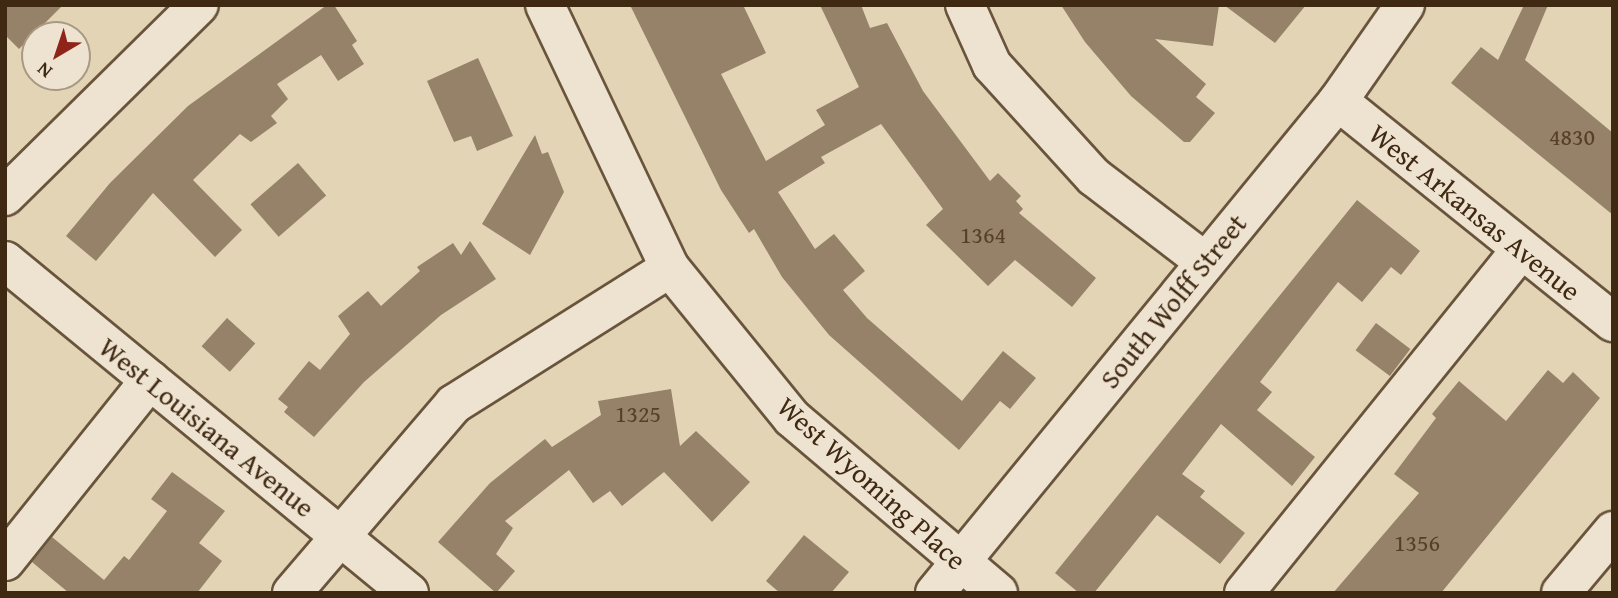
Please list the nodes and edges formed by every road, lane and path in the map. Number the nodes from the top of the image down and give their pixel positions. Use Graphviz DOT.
graph roads {
  1 [pos="199,5"];
  2 [pos="545,5"];
  3 [pos="965,5"];
  4 [pos="1405,5"];
  5 [pos="1338,101"];
  6 [pos="5,196"];
  7 [pos="1522,249"];
  8 [pos="5,261"];
  9 [pos="1204,261"];
  10 [pos="670,268"];
  11 [pos="1613,322"];
  12 [pos="150,380"];
  13 [pos="1613,531"];
  14 [pos="338,535"];
  15 [pos="5,561"];
  16 [pos="960,563"];
  17 [pos="292,593"];
  18 [pos="409,593"];
  19 [pos="936,593"];
  20 [pos="998,593"];
  21 [pos="1244,593"];
  22 [pos="1561,593"];
  1 -- 6 [label="street"];
  2 -- 10 [label="street, West Wyoming Place"];
  3 -- 9 [label="street"];
  4 -- 5 [label="street, South Wolff Street"];
  5 -- 7 [label="street, West Arkansas Avenue"];
  5 -- 9 [label="street, South Wolff Street"];
  7 -- 11 [label="street, West Arkansas Avenue"];
  7 -- 21 [label="street"];
  8 -- 12 [label="street, West Louisiana Avenue"];
  9 -- 16 [label="street, South Wolff Street"];
  10 -- 14 [label="street"];
  10 -- 16 [label="street, West Wyoming Place"];
  12 -- 14 [label="street, West Louisiana Avenue"];
  12 -- 15 [label="street"];
  13 -- 22 [label="street"];
  14 -- 17 [label="street"];
  14 -- 18 [label="street, West Louisiana Avenue"];
  16 -- 19 [label="street, South Wolff Street"];
  16 -- 20 [label="street, West Wyoming Place"];
}
